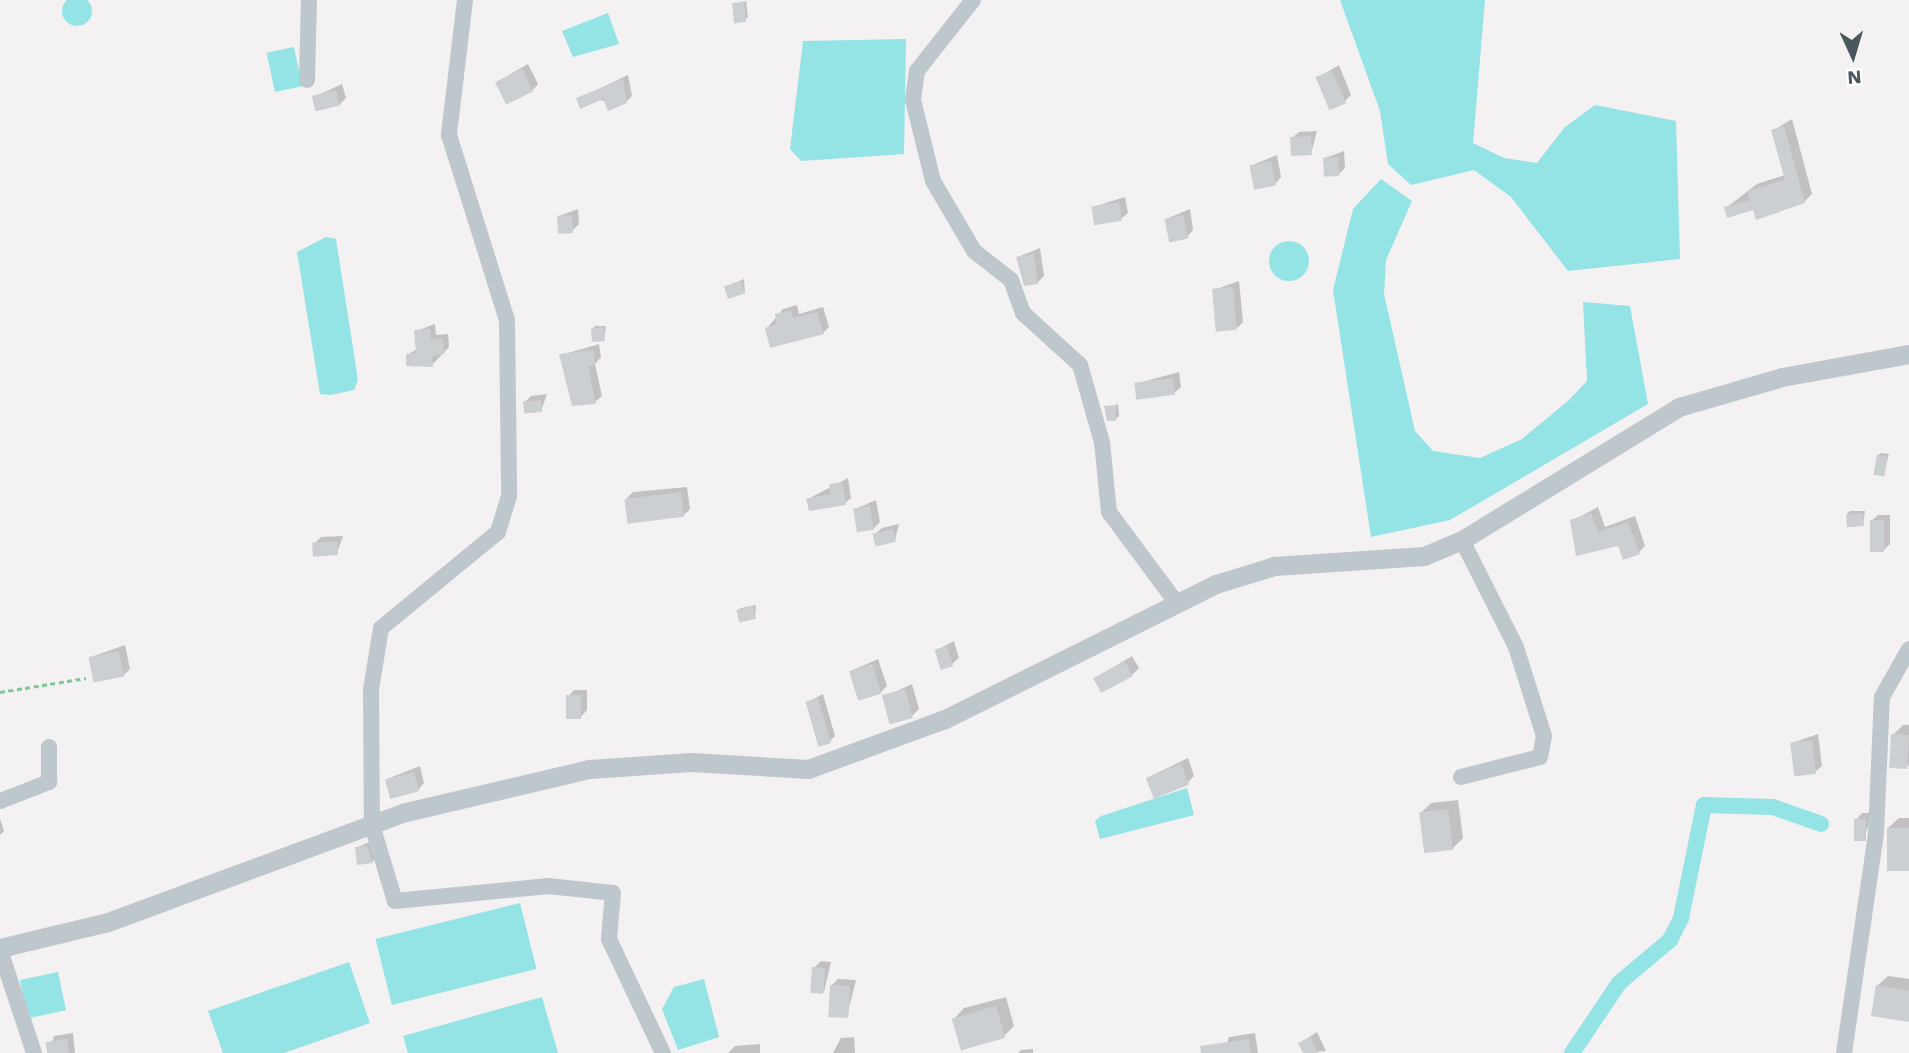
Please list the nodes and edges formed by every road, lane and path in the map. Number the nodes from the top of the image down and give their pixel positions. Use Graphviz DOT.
graph roads {
  1 [pos="309,0"];
  2 [pos="465,0"];
  3 [pos="973,0"];
  4 [pos="307,80"];
  5 [pos="1909,354"];
  6 [pos="1462,540"];
  7 [pos="1175,601"];
  8 [pos="1909,649"];
  9 [pos="86,678"];
  10 [pos="0,692"];
  11 [pos="49,747"];
  12 [pos="1461,777"];
  13 [pos="0,801"];
  14 [pos="372,825"];
  15 [pos="0,949"];
  16 [pos="34,1053"];
  17 [pos="663,1053"];
  18 [pos="1844,1053"];
  1 -- 4 [label="street"];
  2 -- 14 [label="street"];
  3 -- 7 [label="street"];
  5 -- 6 [label="street"];
  6 -- 7 [label="street"];
  6 -- 12 [label="street"];
  7 -- 14 [label="street"];
  8 -- 18 [label="street"];
  9 -- 10 [label="path"];
  11 -- 13 [label="street"];
  14 -- 15 [label="street"];
  14 -- 17 [label="street"];
  15 -- 16 [label="street"];
}
